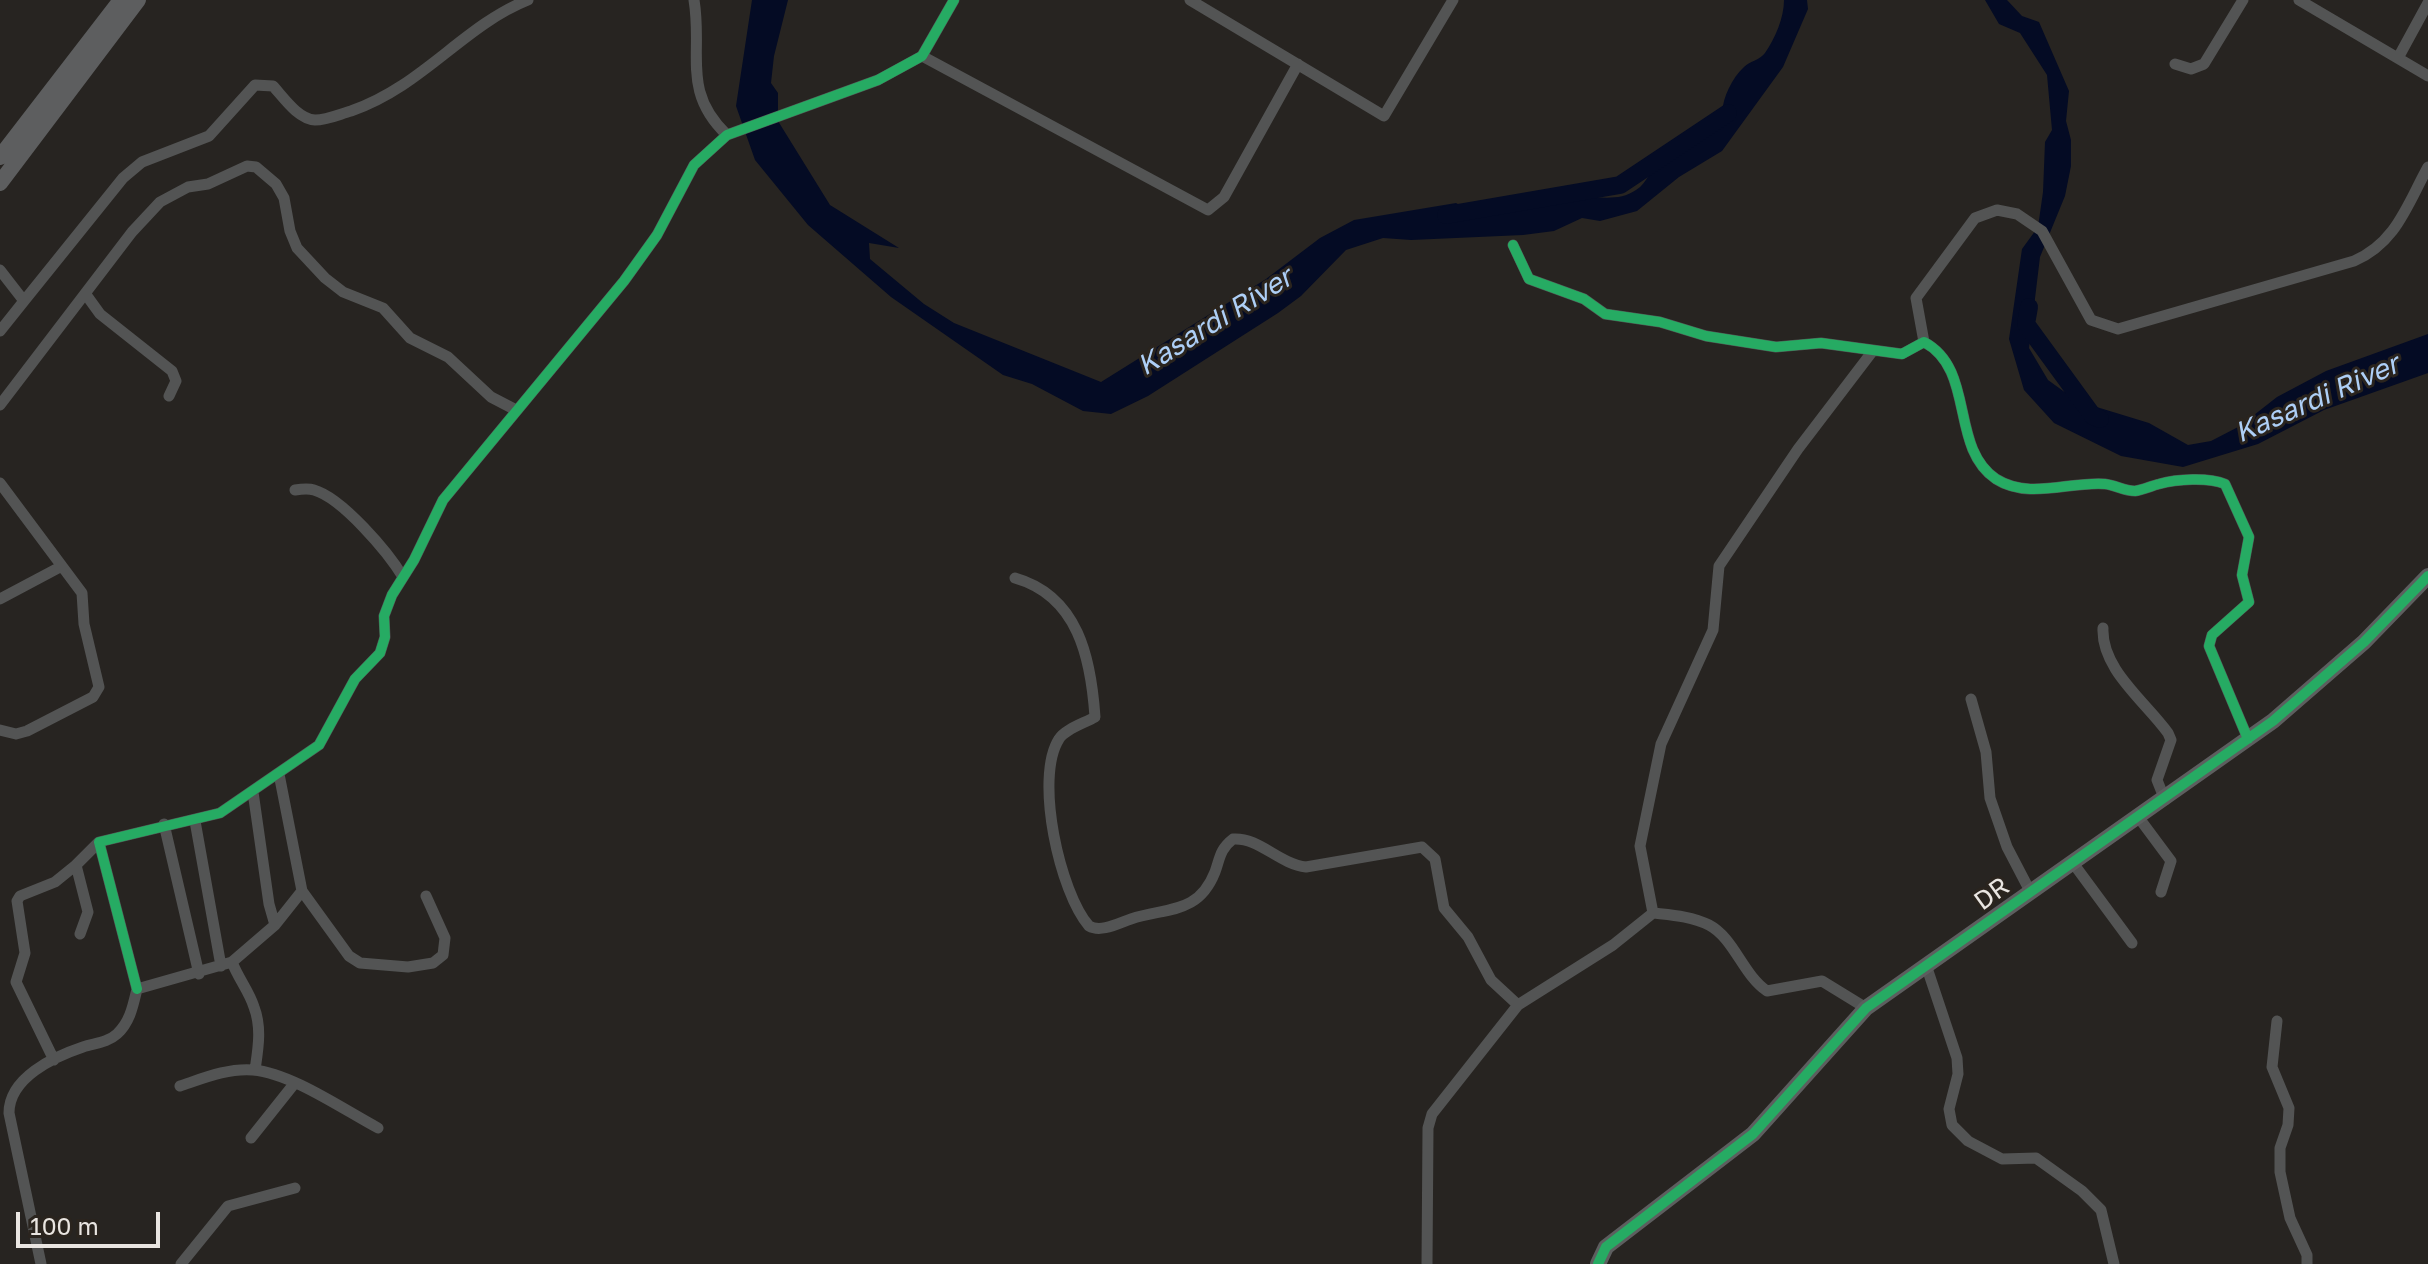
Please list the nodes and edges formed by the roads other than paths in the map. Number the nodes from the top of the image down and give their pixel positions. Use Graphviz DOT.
graph roads {
  1 [pos="121,0"];
  2 [pos="138,0"];
  3 [pos="528,0"];
  4 [pos="694,0"];
  5 [pos="954,0"];
  6 [pos="1190,0"];
  7 [pos="1453,0"];
  8 [pos="2243,0"];
  9 [pos="2299,0"];
  10 [pos="2428,3"];
  11 [pos="922,56"];
  12 [pos="2398,58"];
  13 [pos="1298,64"];
  14 [pos="2175,64"];
  15 [pos="2428,76"];
  16 [pos="733,133"];
  17 [pos="0,157"];
  18 [pos="2428,167"];
  19 [pos="0,183"];
  20 [pos="1513,245"];
  21 [pos="0,270"];
  22 [pos="87,296"];
  23 [pos="24,301"];
  24 [pos="0,331"];
  25 [pos="1924,342"];
  26 [pos="1872,352"];
  27 [pos="169,396"];
  28 [pos="0,405"];
  29 [pos="516,410"];
  30 [pos="0,483"];
  31 [pos="295,490"];
  32 [pos="62,566"];
  33 [pos="2428,576"];
  34 [pos="403,577"];
  35 [pos="1015,578"];
  36 [pos="0,599"];
  37 [pos="2103,628"];
  38 [pos="1971,699"];
  39 [pos="0,730"];
  40 [pos="2248,739"];
  41 [pos="279,774"];
  42 [pos="253,792"];
  43 [pos="2165,800"];
  44 [pos="2139,818"];
  45 [pos="195,821"];
  46 [pos="164,824"];
  47 [pos="99,842"];
  48 [pos="2073,863"];
  49 [pos="76,865"];
  50 [pos="302,891"];
  51 [pos="2161,892"];
  52 [pos="2031,893"];
  53 [pos="426,896"];
  54 [pos="1653,913"];
  55 [pos="275,925"];
  56 [pos="80,934"];
  57 [pos="2132,943"];
  58 [pos="227,964"];
  59 [pos="1927,968"];
  60 [pos="199,974"];
  61 [pos="137,989"];
  62 [pos="1518,1005"];
  63 [pos="1866,1008"];
  64 [pos="2277,1021"];
  65 [pos="54,1060"];
  66 [pos="255,1070"];
  67 [pos="294,1084"];
  68 [pos="180,1086"];
  69 [pos="378,1128"];
  70 [pos="251,1138"];
  71 [pos="295,1188"];
  72 [pos="41,1264"];
  73 [pos="181,1264"];
  74 [pos="1427,1264"];
  75 [pos="1598,1264"];
  76 [pos="2114,1264"];
  77 [pos="2307,1264"];
  1 -- 17 [label="street"];
  2 -- 19 [label="street"];
  3 -- 23 [label="street"];
  4 -- 16 [label="street"];
  5 -- 11 [label="street"];
  6 -- 13 [label="street"];
  7 -- 13 [label="street"];
  8 -- 14 [label="street"];
  9 -- 12 [label="street"];
  10 -- 12 [label="street"];
  11 -- 13 [label="street"];
  11 -- 16 [label="street"];
  12 -- 15 [label="street"];
  16 -- 29 [label="street"];
  18 -- 25 [label="street"];
  20 -- 26 [label="street"];
  21 -- 23 [label="street"];
  22 -- 27 [label="street"];
  22 -- 28 [label="street"];
  22 -- 29 [label="street"];
  23 -- 24 [label="street"];
  25 -- 26 [label="street"];
  25 -- 40 [label="street"];
  26 -- 54 [label="street"];
  29 -- 34 [label="street"];
  30 -- 32 [label="street"];
  31 -- 34 [label="street"];
  32 -- 36 [label="street"];
  32 -- 39 [label="street"];
  33 -- 40 [label="street, DR"];
  34 -- 41 [label="street"];
  35 -- 62 [label="street"];
  37 -- 43 [label="street"];
  38 -- 52 [label="street"];
  40 -- 43 [label="street, DR"];
  41 -- 42 [label="street"];
  41 -- 50 [label="street"];
  42 -- 45 [label="street"];
  42 -- 55 [label="street"];
  43 -- 44 [label="street, DR"];
  44 -- 48 [label="street, DR"];
  44 -- 51 [label="street"];
  45 -- 46 [label="street"];
  45 -- 58 [label="street"];
  46 -- 47 [label="street"];
  46 -- 60 [label="street"];
  47 -- 49 [label="street"];
  47 -- 61 [label="street"];
  48 -- 52 [label="street, DR"];
  48 -- 57 [label="street"];
  49 -- 56 [label="street"];
  49 -- 65 [label="street"];
  50 -- 53 [label="street"];
  50 -- 55 [label="street"];
  52 -- 59 [label="street, DR"];
  54 -- 62 [label="street"];
  54 -- 63 [label="street"];
  55 -- 58 [label="street"];
  58 -- 60 [label="street"];
  58 -- 66 [label="street"];
  59 -- 63 [label="street, DR"];
  59 -- 76 [label="street"];
  60 -- 61 [label="street"];
  61 -- 65 [label="street"];
  62 -- 74 [label="street"];
  63 -- 75 [label="street, DR"];
  64 -- 77 [label="street"];
  65 -- 72 [label="street"];
  66 -- 67 [label="street"];
  66 -- 68 [label="street"];
  67 -- 69 [label="street"];
  67 -- 70 [label="street"];
  71 -- 73 [label="street"];
}
